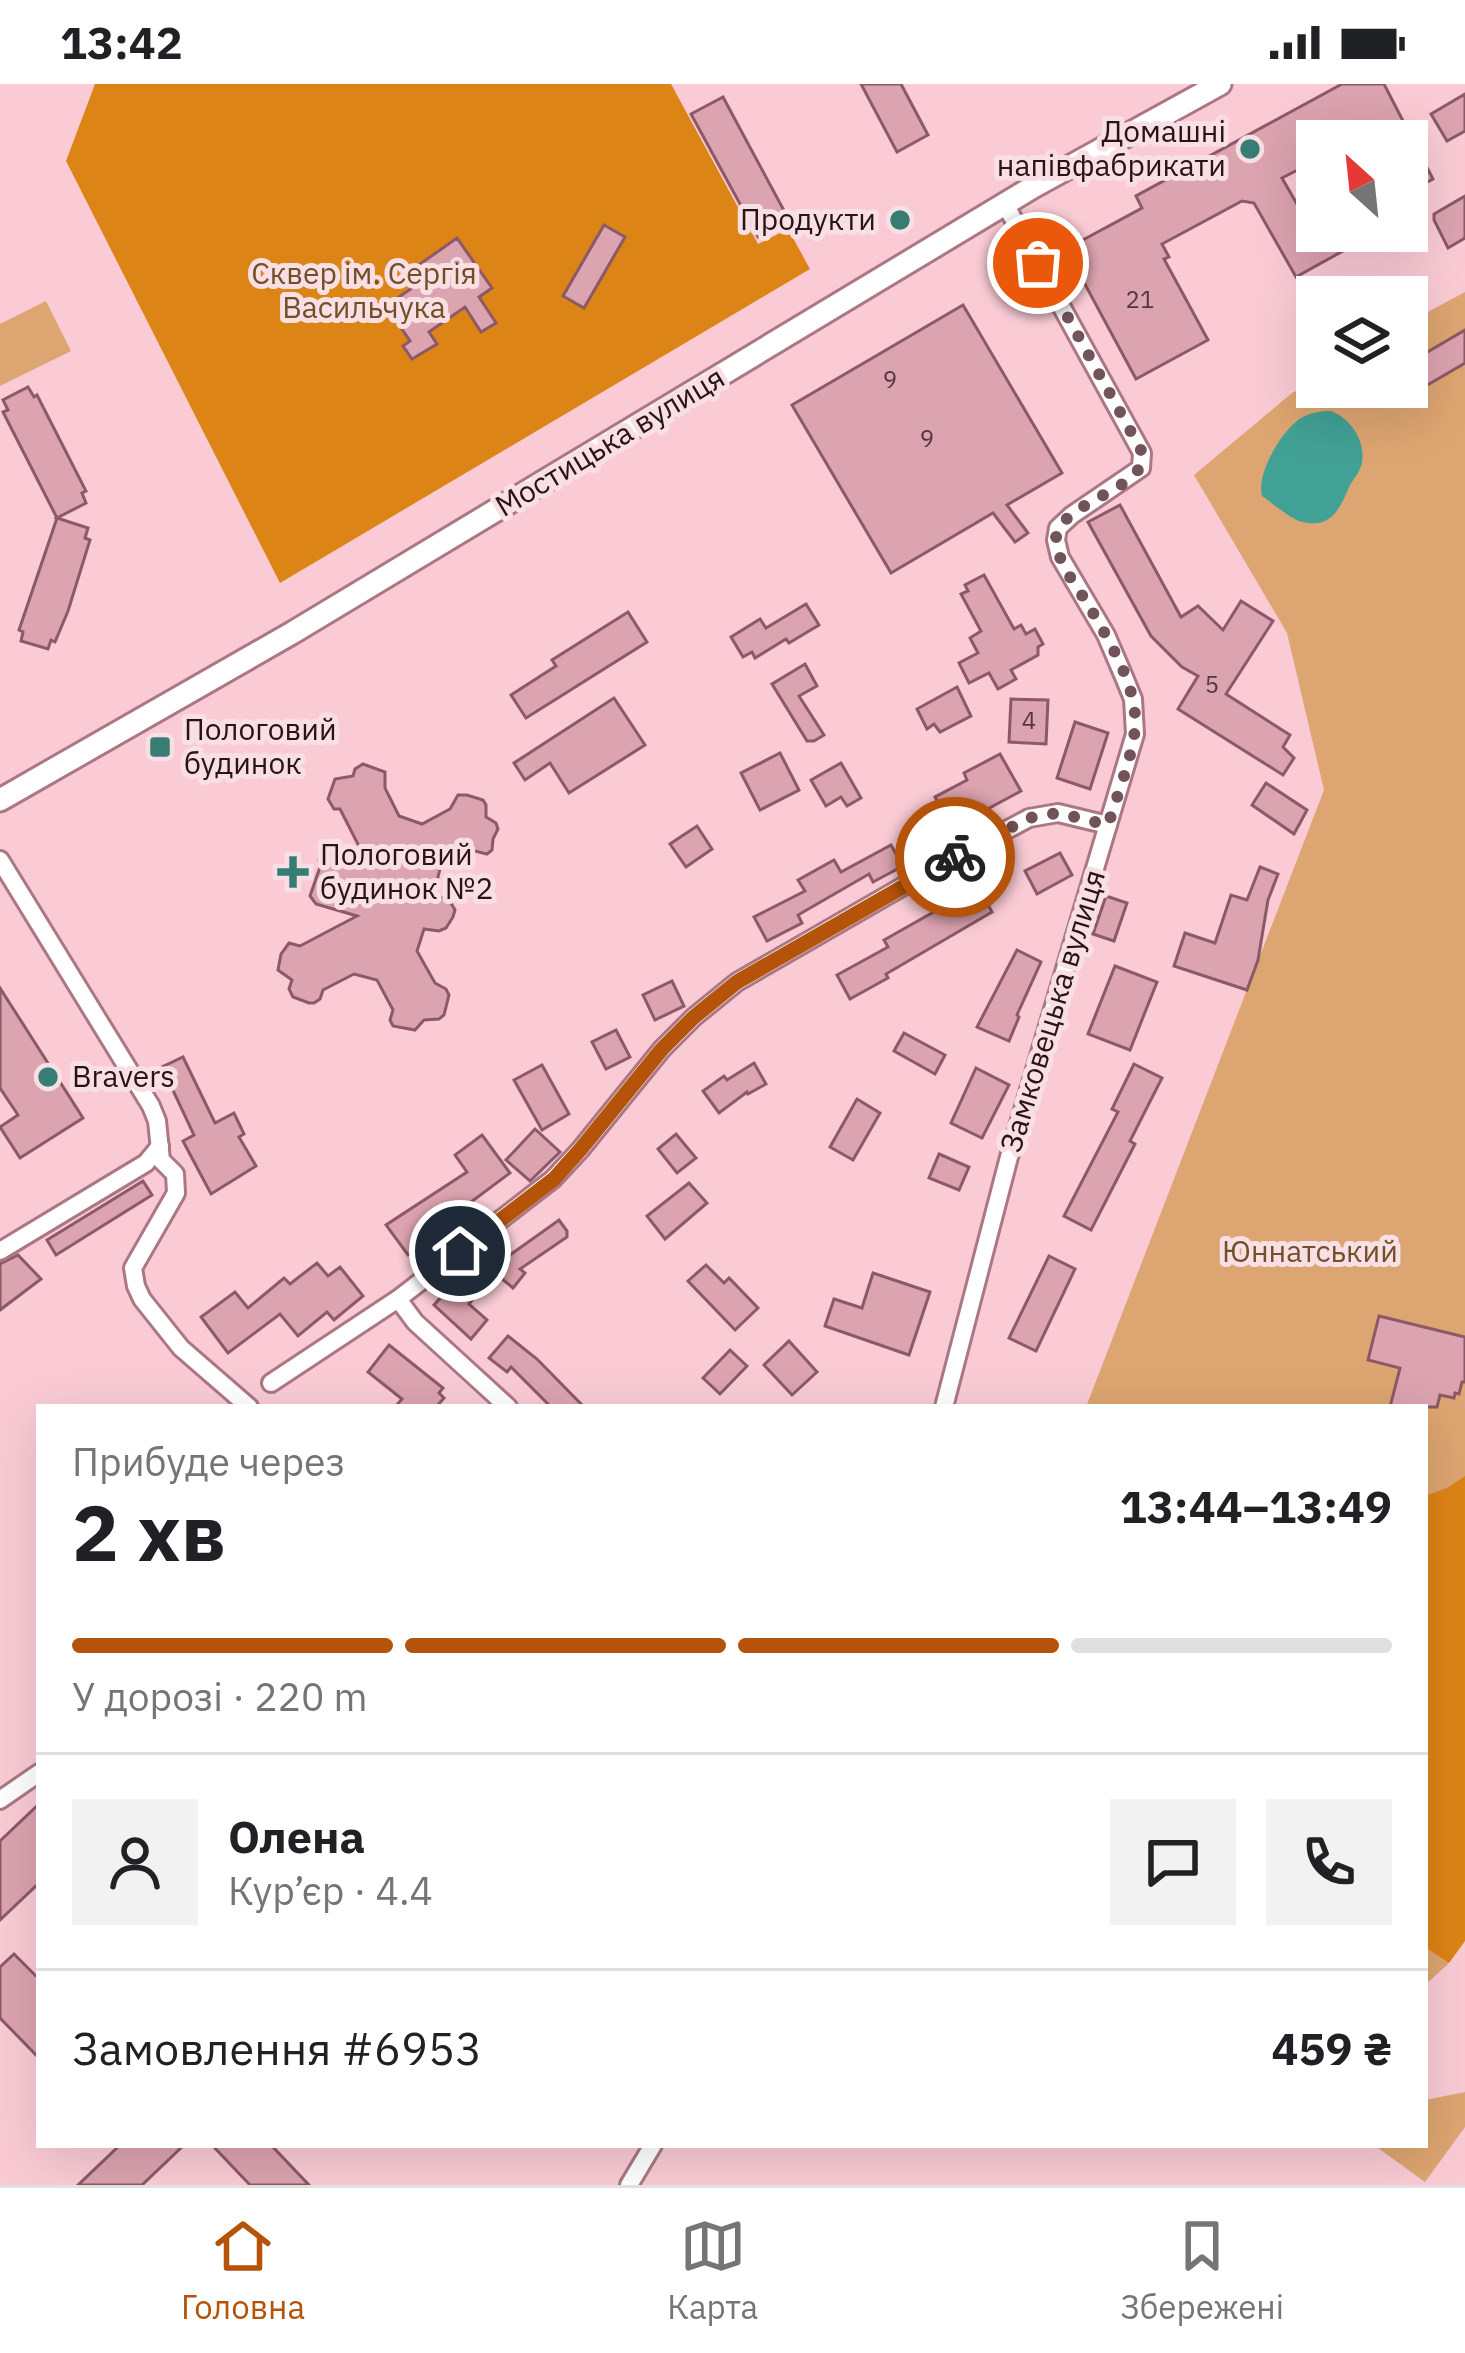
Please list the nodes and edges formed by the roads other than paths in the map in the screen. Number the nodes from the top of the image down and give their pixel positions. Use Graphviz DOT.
graph roads {
  1 [pos="1220,84"];
  2 [pos="1005,204"];
  3 [pos="0,800"];
  4 [pos="1108,825"];
  5 [pos="0,860"];
  6 [pos="160,1146"];
  7 [pos="0,1251"];
  8 [pos="398,1299"];
  9 [pos="271,1383"];
  10 [pos="246,1404"];
  11 [pos="505,1404"];
  12 [pos="945,1404"];
  13 [pos="36,1775"];
  14 [pos="0,1801"];
  15 [pos="650,2148"];
  16 [pos="629,2185"];
  1 -- 2 [label="street, Мостицька вулиця"];
  2 -- 3 [label="street, Мостицька вулиця"];
  2 -- 4 [label="street, Замковецька вулиця"];
  4 -- 8 [label="street"];
  4 -- 12 [label="street, Замковецька вулиця"];
  5 -- 6 [label="street"];
  6 -- 7 [label="street"];
  6 -- 10 [label="street"];
  8 -- 9 [label="street"];
  8 -- 11 [label="street"];
  13 -- 14 [label="street"];
  15 -- 16 [label="street"];
}
